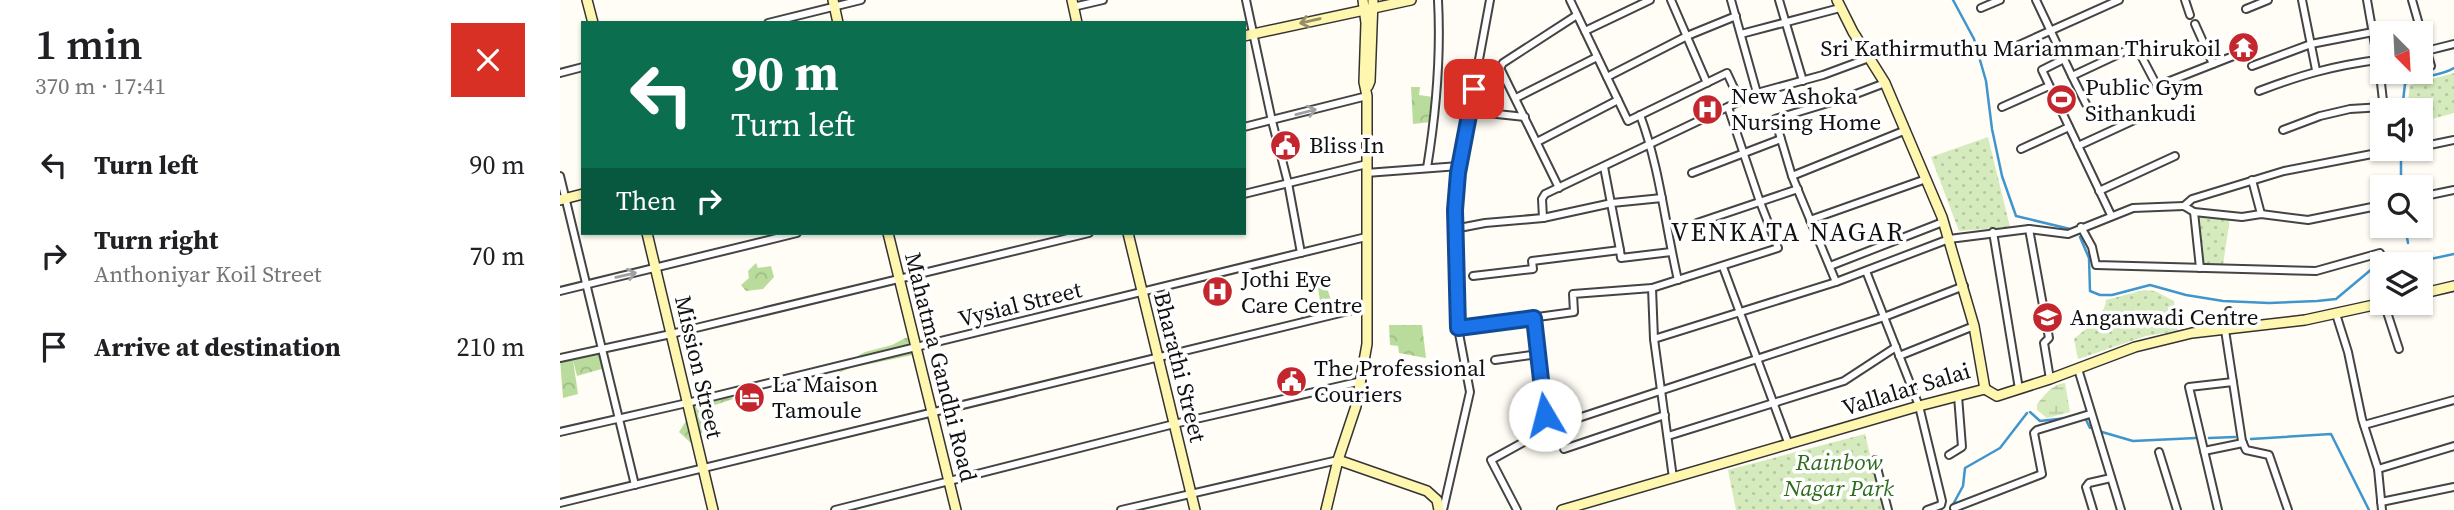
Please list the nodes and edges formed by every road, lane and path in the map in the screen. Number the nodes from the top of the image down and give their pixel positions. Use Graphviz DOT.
graph roads {
  1 [pos="587,0"];
  2 [pos="861,0"];
  3 [pos="1104,0"];
  4 [pos="1246,0"];
  5 [pos="1411,0"];
  6 [pos="1438,0"];
  7 [pos="1490,0"];
  8 [pos="1570,0"];
  9 [pos="1650,0"];
  10 [pos="1671,0"];
  11 [pos="1731,0"];
  12 [pos="1779,0"];
  13 [pos="2000,0"];
  14 [pos="2036,0"];
  15 [pos="2119,0"];
  16 [pos="2185,0"];
  17 [pos="2268,0"];
  18 [pos="2302,0"];
  19 [pos="2367,0"];
  20 [pos="2412,0"];
  21 [pos="834,4"];
  22 [pos="1073,4"];
  23 [pos="1369,4"];
  24 [pos="1839,4"];
  25 [pos="1981,9"];
  26 [pos="2246,9"];
  27 [pos="1577,15"];
  28 [pos="2190,15"];
  29 [pos="1736,16"];
  30 [pos="592,21"];
  31 [pos="775,21"];
  32 [pos="1785,21"];
  33 [pos="2371,21"];
  34 [pos="2418,21"];
  35 [pos="2195,24"];
  36 [pos="1585,31"];
  37 [pos="2051,32"];
  38 [pos="2370,33"];
  39 [pos="1255,34"];
  40 [pos="1741,34"];
  41 [pos="1246,36"];
  42 [pos="1687,36"];
  43 [pos="2311,44"];
  44 [pos="2454,44"];
  45 [pos="2433,49"];
  46 [pos="2001,53"];
  47 [pos="2236,55"];
  48 [pos="1597,57"];
  49 [pos="1869,58"];
  50 [pos="2064,59"];
  51 [pos="2370,61"];
  52 [pos="2213,64"];
  53 [pos="2252,66"];
  54 [pos="581,67"];
  55 [pos="2316,70"];
  56 [pos="560,73"];
  57 [pos="2072,76"];
  58 [pos="1607,77"];
  59 [pos="1803,81"];
  60 [pos="1707,83"];
  61 [pos="1885,83"];
  62 [pos="2049,86"];
  63 [pos="2259,91"];
  64 [pos="1367,92"];
  65 [pos="1757,93"];
  66 [pos="1516,98"];
  67 [pos="1618,100"];
  68 [pos="1740,101"];
  69 [pos="2086,104"];
  70 [pos="1728,107"];
  71 [pos="2002,107"];
  72 [pos="2370,108"];
  73 [pos="1469,111"];
  74 [pos="1640,116"];
  75 [pos="2143,116"];
  76 [pos="1525,117"];
  77 [pos="1272,121"];
  78 [pos="1246,127"];
  79 [pos="2069,127"];
  80 [pos="1906,130"];
  81 [pos="2283,130"];
  82 [pos="1781,139"];
  83 [pos="2454,141"];
  84 [pos="1537,142"];
  85 [pos="1651,145"];
  86 [pos="2433,145"];
  87 [pos="2078,146"];
  88 [pos="2021,149"];
  89 [pos="1744,153"];
  90 [pos="2370,153"];
  91 [pos="2175,156"];
  92 [pos="1459,166"];
  93 [pos="1604,167"];
  94 [pos="1427,168"];
  95 [pos="1366,169"];
  96 [pos="1692,173"];
  97 [pos="560,176"];
  98 [pos="1792,176"];
  99 [pos="1926,179"];
  100 [pos="2252,180"];
  101 [pos="1289,183"];
  102 [pos="1559,188"];
  103 [pos="1798,189"];
  104 [pos="2454,190"];
  105 [pos="2099,191"];
  106 [pos="581,194"];
  107 [pos="1246,194"];
  108 [pos="2433,194"];
  109 [pos="1662,198"];
  110 [pos="563,199"];
  111 [pos="1760,202"];
  112 [pos="1612,203"];
  113 [pos="2184,206"];
  114 [pos="2370,207"];
  115 [pos="2194,212"];
  116 [pos="2261,214"];
  117 [pos="2111,215"];
  118 [pos="1543,218"];
  119 [pos="1811,220"];
  120 [pos="1943,222"];
  121 [pos="1697,223"];
  122 [pos="2081,227"];
  123 [pos="1454,229"];
  124 [pos="2029,229"];
  125 [pos="1993,232"];
  126 [pos="648,235"];
  127 [pos="789,235"];
  128 [pos="888,235"];
  129 [pos="1081,235"];
  130 [pos="1128,235"];
  131 [pos="1366,237"];
  132 [pos="1949,239"];
  133 [pos="1620,250"];
  134 [pos="1671,252"];
  135 [pos="1301,253"];
  136 [pos="2370,256"];
  137 [pos="1829,266"];
  138 [pos="1723,267"];
  139 [pos="656,268"];
  140 [pos="2200,268"];
  141 [pos="1866,271"];
  142 [pos="1473,276"];
  143 [pos="899,278"];
  144 [pos="1678,280"];
  145 [pos="1836,282"];
  146 [pos="586,285"];
  147 [pos="1964,286"];
  148 [pos="2454,286"];
  149 [pos="1652,288"];
  150 [pos="560,291"];
  151 [pos="2433,291"];
  152 [pos="1142,292"];
  153 [pos="1365,306"];
  154 [pos="2370,306"];
  155 [pos="2229,311"];
  156 [pos="1740,312"];
  157 [pos="2336,314"];
  158 [pos="2387,315"];
  159 [pos="1884,317"];
  160 [pos="1534,318"];
  161 [pos="1974,326"];
  162 [pos="1458,328"];
  163 [pos="2225,330"];
  164 [pos="671,334"];
  165 [pos="1654,339"];
  166 [pos="916,347"];
  167 [pos="1896,347"];
  168 [pos="603,349"];
  169 [pos="2399,349"];
  170 [pos="1538,354"];
  171 [pos="1899,356"];
  172 [pos="1158,357"];
  173 [pos="560,358"];
  174 [pos="1758,359"];
  175 [pos="1495,360"];
  176 [pos="2078,369"];
  177 [pos="2050,379"];
  178 [pos="1362,381"];
  179 [pos="2233,382"];
  180 [pos="1661,389"];
  181 [pos="1985,389"];
  182 [pos="2019,389"];
  183 [pos="1958,396"];
  184 [pos="2454,400"];
  185 [pos="687,403"];
  186 [pos="1774,404"];
  187 [pos="1919,406"];
  188 [pos="932,412"];
  189 [pos="2090,414"];
  190 [pos="1665,415"];
  191 [pos="619,419"];
  192 [pos="1174,424"];
  193 [pos="2364,425"];
  194 [pos="1551,427"];
  195 [pos="560,432"];
  196 [pos="1668,436"];
  197 [pos="2243,443"];
  198 [pos="1789,446"];
  199 [pos="2454,446"];
  200 [pos="1563,449"];
  201 [pos="2204,451"];
  202 [pos="2159,452"];
  203 [pos="1949,455"];
  204 [pos="1338,460"];
  205 [pos="1875,460"];
  206 [pos="703,468"];
  207 [pos="2378,469"];
  208 [pos="1673,478"];
  209 [pos="2111,478"];
  210 [pos="949,481"];
  211 [pos="635,485"];
  212 [pos="2454,487"];
  213 [pos="1191,493"];
  214 [pos="1972,502"];
  215 [pos="2381,502"];
  216 [pos="560,503"];
  217 [pos="1954,508"];
  218 [pos="713,510"];
  219 [pos="835,510"];
  220 [pos="956,510"];
  221 [pos="1121,510"];
  222 [pos="1195,510"];
  223 [pos="1326,510"];
  224 [pos="1441,510"];
  225 [pos="1517,510"];
  226 [pos="1562,510"];
  227 [pos="1888,510"];
  228 [pos="1927,510"];
  229 [pos="1974,510"];
  230 [pos="2093,510"];
  231 [pos="2121,510"];
  232 [pos="2177,510"];
  233 [pos="2218,510"];
  234 [pos="2288,510"];
  235 [pos="2382,510"];
  1 -- 30 [label="street"];
  2 -- 21 [label="street"];
  3 -- 22 [label="street"];
  4 -- 39 [label="street"];
  5 -- 23 [label="street"];
  6 -- 94 [label="street"];
  7 -- 73 [label="street"];
  8 -- 27 [label="street"];
  9 -- 36 [label="street"];
  10 -- 42 [label="street"];
  11 -- 29 [label="street"];
  12 -- 32 [label="street"];
  13 -- 25 [label="street"];
  14 -- 37 [label="street"];
  15 -- 37 [label="street"];
  16 -- 28 [label="street"];
  17 -- 26 [label="street"];
  18 -- 43 [label="street"];
  19 -- 33 [label="street"];
  20 -- 34 [label="street"];
  21 -- 31 [label="street"];
  23 -- 39 [label="street, one-way"];
  23 -- 64 [label="street"];
  24 -- 32 [label="street"];
  24 -- 49 [label="street, Vallalar Salai"];
  27 -- 36 [label="street"];
  27 -- 66 [label="street"];
  29 -- 40 [label="street"];
  29 -- 42 [label="street"];
  32 -- 40 [label="street"];
  32 -- 59 [label="street"];
  35 -- 52 [label="street"];
  36 -- 48 [label="street"];
  37 -- 46 [label="street"];
  37 -- 50 [label="street"];
  38 -- 43 [label="street"];
  39 -- 41 [label="street"];
  39 -- 77 [label="street"];
  40 -- 65 [label="street"];
  42 -- 58 [label="street"];
  42 -- 60 [label="street"];
  43 -- 53 [label="street"];
  43 -- 55 [label="street"];
  44 -- 45 [label="street"];
  47 -- 52 [label="street"];
  48 -- 58 [label="street"];
  48 -- 66 [label="street"];
  49 -- 59 [label="street"];
  49 -- 61 [label="street, Vallalar Salai"];
  50 -- 57 [label="street"];
  50 -- 62 [label="street"];
  51 -- 55 [label="street"];
  52 -- 57 [label="street"];
  54 -- 56 [label="street"];
  55 -- 63 [label="street"];
  57 -- 69 [label="street"];
  58 -- 67 [label="street"];
  59 -- 65 [label="street"];
  60 -- 68 [label="street"];
  60 -- 74 [label="street"];
  61 -- 80 [label="street, Vallalar Salai"];
  61 -- 82 [label="street"];
  62 -- 71 [label="street"];
  62 -- 79 [label="street"];
  77 -- 64 [label="street, one-way"];
  64 -- 95 [label="street"];
  65 -- 68 [label="street"];
  66 -- 76 [label="street"];
  67 -- 74 [label="street"];
  67 -- 84 [label="street"];
  68 -- 70 [label="street"];
  70 -- 85 [label="street"];
  70 -- 89 [label="street"];
  72 -- 81 [label="street"];
  73 -- 76 [label="street"];
  73 -- 92 [label="street"];
  74 -- 85 [label="street"];
  75 -- 87 [label="street"];
  76 -- 84 [label="street"];
  77 -- 78 [label="street"];
  77 -- 101 [label="street"];
  79 -- 87 [label="street"];
  79 -- 88 [label="street"];
  80 -- 98 [label="street"];
  80 -- 99 [label="street, Vallalar Salai"];
  82 -- 89 [label="street"];
  82 -- 98 [label="street"];
  83 -- 86 [label="street"];
  84 -- 102 [label="street"];
  85 -- 93 [label="street"];
  85 -- 109 [label="street"];
  87 -- 105 [label="street"];
  89 -- 96 [label="street"];
  89 -- 111 [label="street"];
  90 -- 100 [label="street"];
  91 -- 105 [label="street"];
  92 -- 94 [label="street"];
  92 -- 123 [label="street"];
  93 -- 102 [label="street"];
  93 -- 112 [label="street"];
  94 -- 95 [label="street"];
  95 -- 101 [label="street"];
  95 -- 131 [label="street"];
  97 -- 110 [label="street"];
  98 -- 103 [label="street"];
  99 -- 119 [label="street"];
  99 -- 120 [label="street, Vallalar Salai"];
  100 -- 113 [label="street"];
  100 -- 116 [label="street"];
  101 -- 107 [label="street"];
  101 -- 135 [label="street"];
  102 -- 118 [label="street"];
  103 -- 111 [label="street"];
  103 -- 119 [label="street"];
  104 -- 108 [label="street"];
  105 -- 117 [label="street"];
  106 -- 110 [label="street"];
  109 -- 112 [label="street"];
  109 -- 134 [label="street"];
  110 -- 146 [label="street"];
  111 -- 121 [label="street"];
  111 -- 138 [label="street"];
  112 -- 118 [label="street"];
  112 -- 133 [label="street"];
  113 -- 115 [label="street"];
  113 -- 117 [label="street"];
  114 -- 116 [label="street"];
  115 -- 116 [label="street"];
  115 -- 140 [label="street"];
  117 -- 122 [label="street"];
  118 -- 123 [label="street"];
  119 -- 137 [label="street"];
  120 -- 132 [label="street, Vallalar Salai"];
  120 -- 137 [label="street"];
  122 -- 124 [label="street"];
  122 -- 140 [label="street"];
  123 -- 162 [label="street"];
  124 -- 125 [label="street"];
  124 -- 177 [label="street"];
  125 -- 132 [label="street"];
  125 -- 182 [label="street"];
  126 -- 139 [label="street, Mission Street"];
  127 -- 139 [label="street"];
  128 -- 143 [label="street, Mahatma Gandhi Road"];
  129 -- 143 [label="street"];
  130 -- 152 [label="street, Bharathi Street"];
  131 -- 135 [label="street, Vysial Street"];
  131 -- 153 [label="street"];
  132 -- 141 [label="street"];
  132 -- 147 [label="street, Vallalar Salai"];
  133 -- 134 [label="street"];
  133 -- 142 [label="street"];
  134 -- 144 [label="street"];
  135 -- 152 [label="street, Vysial Street"];
  136 -- 140 [label="street"];
  137 -- 145 [label="street"];
  138 -- 144 [label="street"];
  138 -- 156 [label="street"];
  146 -- 139 [label="street, one-way"];
  139 -- 164 [label="street, Mission Street"];
  141 -- 145 [label="street"];
  141 -- 159 [label="street"];
  143 -- 164 [label="street"];
  143 -- 166 [label="street, Mahatma Gandhi Road"];
  144 -- 149 [label="street"];
  145 -- 156 [label="street"];
  146 -- 150 [label="street"];
  146 -- 168 [label="street"];
  147 -- 159 [label="street"];
  147 -- 161 [label="street, Vallalar Salai"];
  148 -- 151 [label="street"];
  149 -- 160 [label="street"];
  149 -- 165 [label="street"];
  152 -- 166 [label="street, Vysial Street"];
  152 -- 172 [label="street, Bharathi Street"];
  153 -- 172 [label="street"];
  153 -- 178 [label="street"];
  154 -- 157 [label="street"];
  155 -- 163 [label="street"];
  156 -- 165 [label="street"];
  156 -- 174 [label="street"];
  157 -- 163 [label="street"];
  157 -- 193 [label="street"];
  158 -- 169 [label="street"];
  159 -- 167 [label="street"];
  159 -- 174 [label="street"];
  160 -- 162 [label="street"];
  160 -- 170 [label="street"];
  161 -- 171 [label="street"];
  161 -- 181 [label="street, Vallalar Salai"];
  162 -- 224 [label="street"];
  163 -- 176 [label="street"];
  163 -- 179 [label="street"];
  164 -- 168 [label="street"];
  164 -- 185 [label="street, Mission Street"];
  165 -- 180 [label="street"];
  166 -- 185 [label="street, Vysial Street"];
  166 -- 188 [label="street, Mahatma Gandhi Road"];
  167 -- 171 [label="street"];
  167 -- 186 [label="street"];
  168 -- 173 [label="street"];
  168 -- 191 [label="street"];
  170 -- 175 [label="street"];
  170 -- 194 [label="street"];
  171 -- 187 [label="street"];
  172 -- 188 [label="street"];
  172 -- 192 [label="street, Bharathi Street"];
  174 -- 180 [label="street"];
  174 -- 186 [label="street"];
  176 -- 177 [label="street"];
  176 -- 189 [label="street"];
  177 -- 182 [label="street"];
  178 -- 192 [label="street"];
  178 -- 204 [label="street"];
  179 -- 197 [label="street"];
  179 -- 201 [label="street"];
  180 -- 190 [label="street"];
  180 -- 194 [label="street"];
  181 -- 182 [label="street"];
  181 -- 183 [label="street, Vallalar Salai"];
  183 -- 187 [label="street, Vallalar Salai"];
  183 -- 203 [label="street"];
  184 -- 193 [label="street"];
  185 -- 191 [label="street, Vysial Street"];
  185 -- 206 [label="street, Mission Street"];
  186 -- 196 [label="street"];
  186 -- 198 [label="street"];
  187 -- 198 [label="street, Vallalar Salai"];
  187 -- 228 [label="street"];
  188 -- 206 [label="street"];
  188 -- 210 [label="street, Mahatma Gandhi Road"];
  189 -- 209 [label="street"];
  189 -- 214 [label="street"];
  190 -- 196 [label="street"];
  190 -- 200 [label="street"];
  191 -- 195 [label="street, Vysial Street"];
  191 -- 211 [label="street"];
  192 -- 210 [label="street"];
  192 -- 213 [label="street, Bharathi Street"];
  193 -- 207 [label="street"];
  194 -- 225 [label="street"];
  196 -- 208 [label="street"];
  197 -- 201 [label="street"];
  197 -- 234 [label="street"];
  198 -- 208 [label="street, Vallalar Salai"];
  199 -- 207 [label="street"];
  201 -- 233 [label="street"];
  202 -- 232 [label="street"];
  204 -- 213 [label="street"];
  204 -- 223 [label="street"];
  204 -- 224 [label="street"];
  205 -- 227 [label="street"];
  206 -- 211 [label="street"];
  206 -- 218 [label="street, Mission Street"];
  207 -- 215 [label="street"];
  208 -- 226 [label="street, Vallalar Salai"];
  209 -- 230 [label="street"];
  209 -- 231 [label="street"];
  210 -- 219 [label="street"];
  210 -- 220 [label="street, Mahatma Gandhi Road"];
  211 -- 216 [label="street"];
  212 -- 215 [label="street"];
  213 -- 221 [label="street"];
  213 -- 222 [label="street, Bharathi Street"];
  214 -- 217 [label="street"];
  214 -- 229 [label="street"];
  215 -- 235 [label="street"];
}
